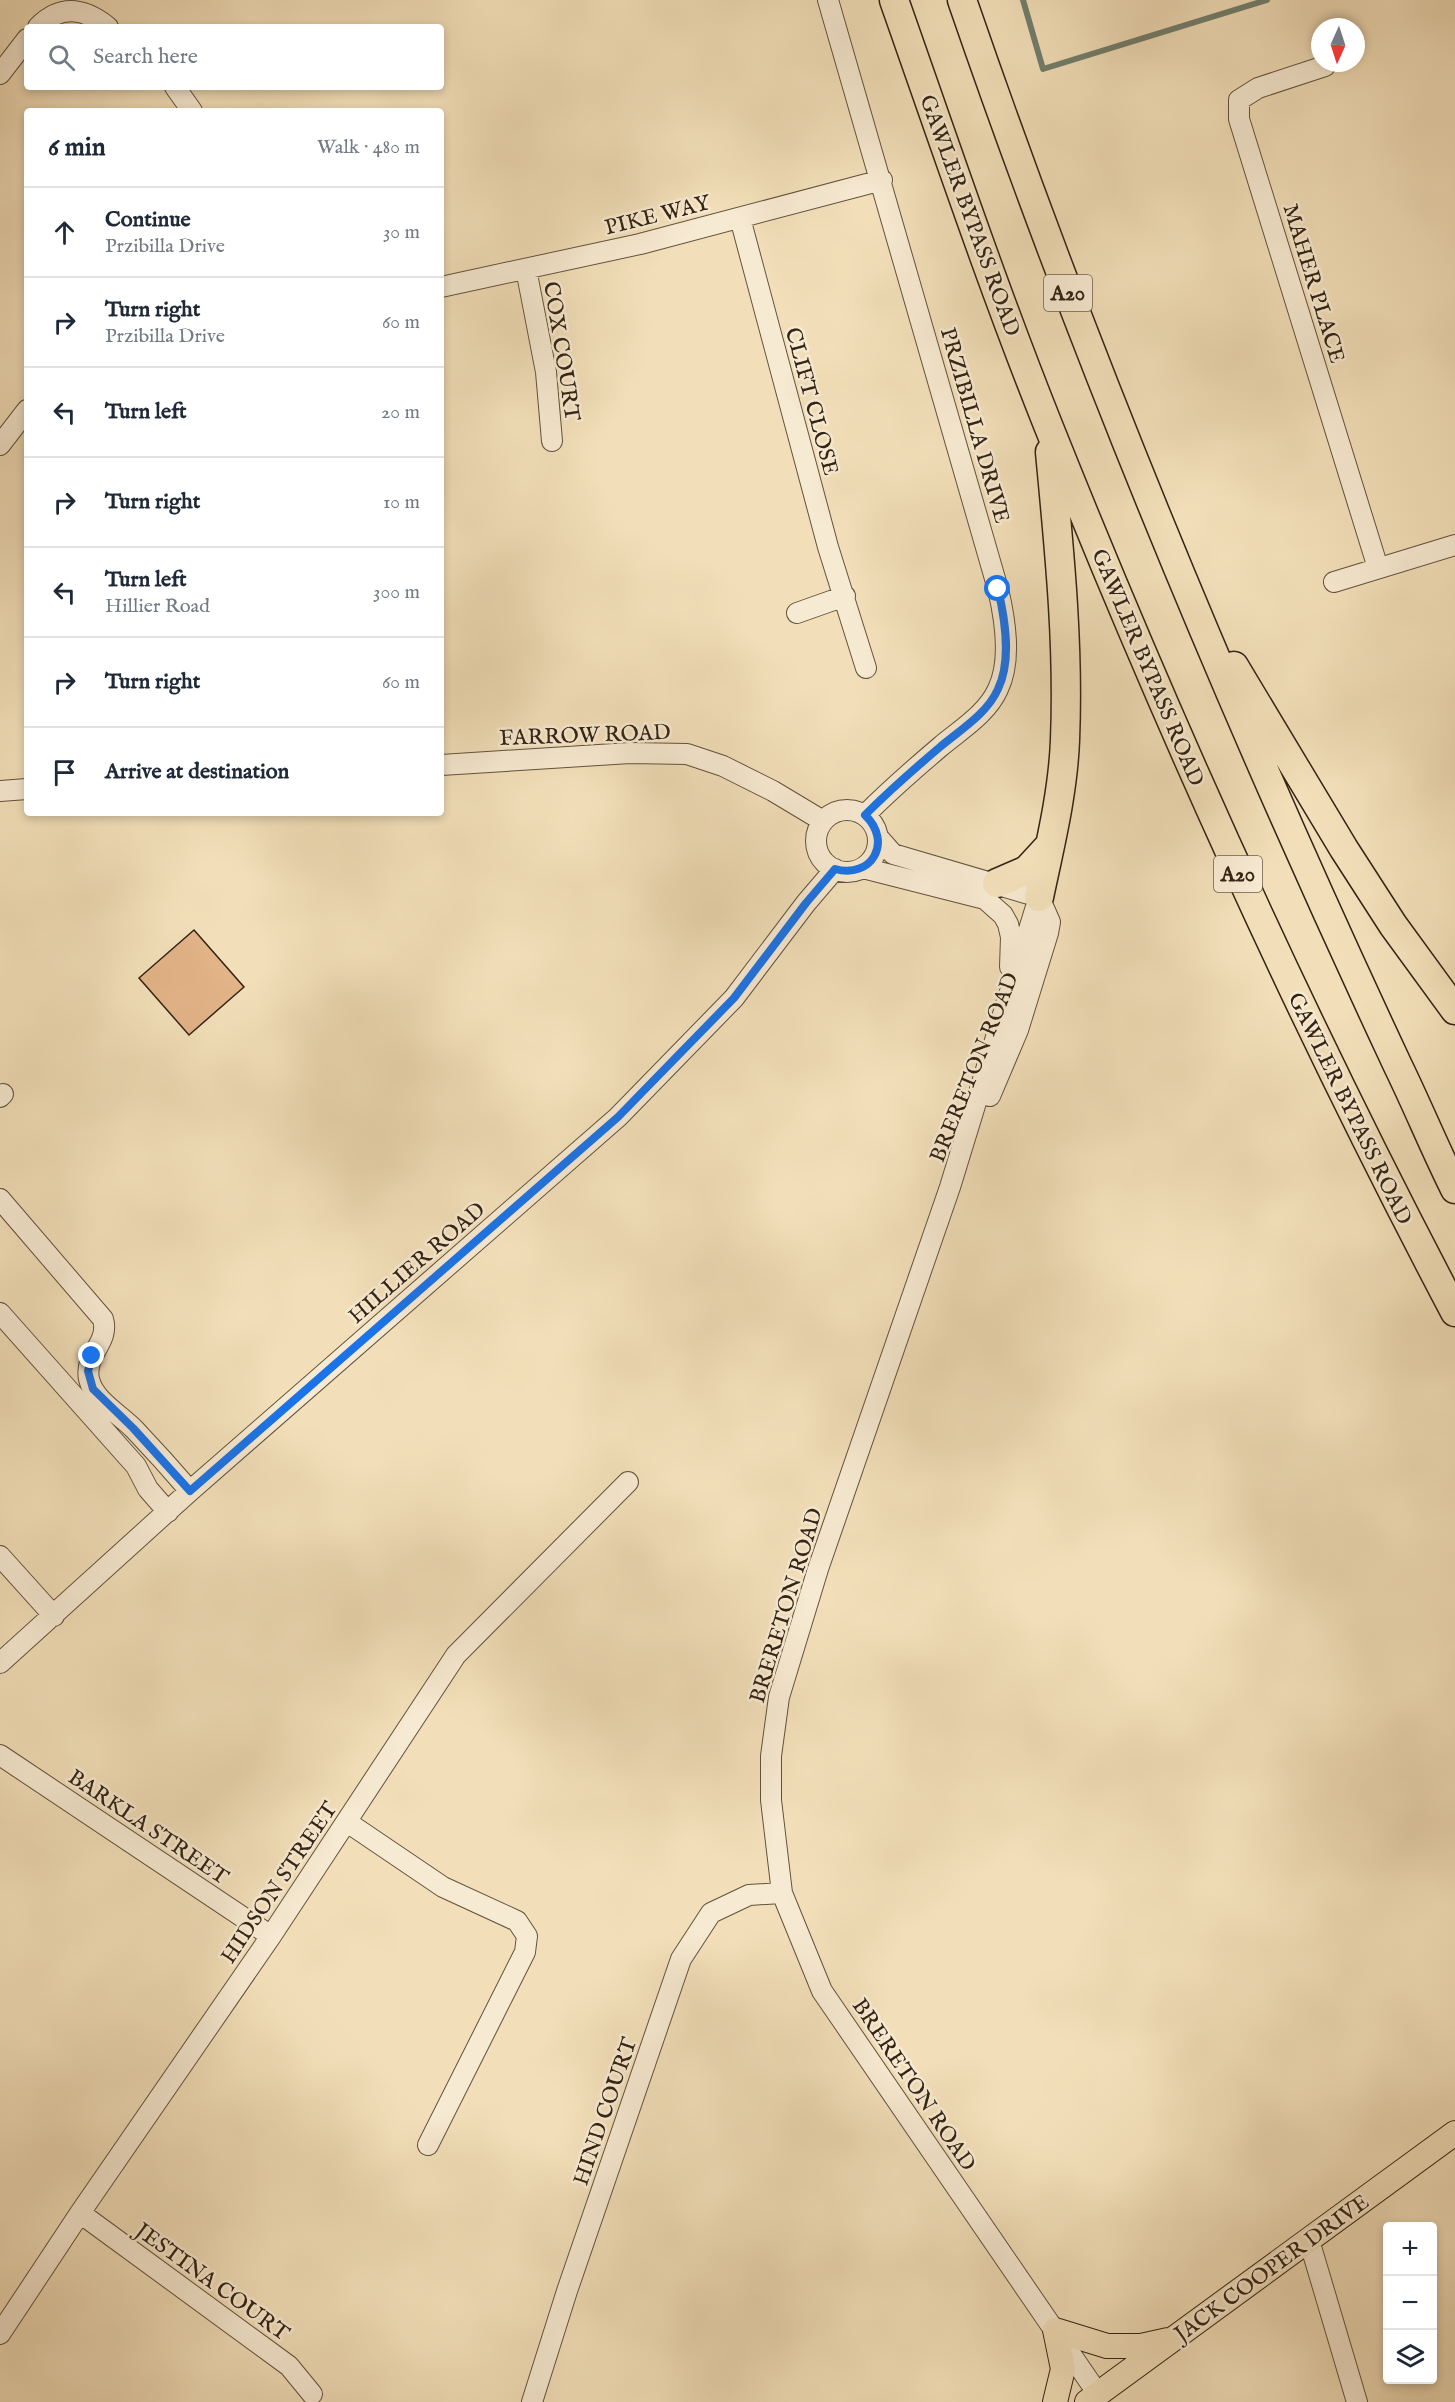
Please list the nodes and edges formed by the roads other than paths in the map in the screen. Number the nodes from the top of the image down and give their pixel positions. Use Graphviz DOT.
graph roads {
  1 [pos="828,0"];
  2 [pos="894,0"];
  3 [pos="962,0"];
  4 [pos="86,6"];
  5 [pos="41,24"];
  6 [pos="105,24"];
  7 [pos="24,43"];
  8 [pos="1311,71"];
  9 [pos="0,74"];
  10 [pos="177,90"];
  11 [pos="190,108"];
  12 [pos="882,180"];
  13 [pos="740,218"];
  14 [pos="526,268"];
  15 [pos="444,285"];
  16 [pos="24,414"];
  17 [pos="1047,423"];
  18 [pos="552,441"];
  19 [pos="0,445"];
  20 [pos="1455,545"];
  21 [pos="1378,568"];
  22 [pos="1183,582"];
  23 [pos="1334,582"];
  24 [pos="845,596"];
  25 [pos="797,613"];
  26 [pos="866,668"];
  27 [pos="444,765"];
  28 [pos="24,789"];
  29 [pos="0,790"];
  30 [pos="865,815"];
  31 [pos="823,821"];
  32 [pos="878,837"];
  33 [pos="1050,845"];
  34 [pos="863,867"];
  35 [pos="835,869"];
  36 [pos="997,884"];
  37 [pos="1039,897"];
  38 [pos="1005,1009"];
  39 [pos="1455,1010"];
  40 [pos="950,1187"];
  41 [pos="1455,1190"];
  42 [pos="0,1199"];
  43 [pos="1455,1312"];
  44 [pos="0,1313"];
  45 [pos="628,1482"];
  46 [pos="190,1491"];
  47 [pos="168,1512"];
  48 [pos="0,1556"];
  49 [pos="54,1616"];
  50 [pos="0,1663"];
  51 [pos="0,1755"];
  52 [pos="347,1822"];
  53 [pos="783,1893"];
  54 [pos="271,1936"];
  55 [pos="1455,2133"];
  56 [pos="428,2145"];
  57 [pos="80,2213"];
  58 [pos="1309,2240"];
  59 [pos="1055,2331"];
  60 [pos="0,2334"];
  61 [pos="1173,2339"];
  62 [pos="312,2394"];
  63 [pos="1093,2398"];
  64 [pos="532,2402"];
  65 [pos="1055,2402"];
  66 [pos="1357,2402"];
  1 -- 12 [label="street, PRZIBILLA DRIVE"];
  2 -- 17 [label="highway, GAWLER BYPASS ROAD / A20"];
  3 -- 22 [label="highway, A20"];
  4 -- 5 [label="street"];
  4 -- 6 [label="street"];
  7 -- 9 [label="street"];
  8 -- 21 [label="street, MAHER PLACE"];
  10 -- 11 [label="street"];
  12 -- 13 [label="street, PIKE WAY"];
  12 -- 30 [label="street, PRZIBILLA DRIVE"];
  13 -- 14 [label="street, PIKE WAY"];
  13 -- 24 [label="street, CLIFT CLOSE"];
  14 -- 15 [label="street, PIKE WAY"];
  14 -- 18 [label="street, COX COURT"];
  16 -- 19 [label="street"];
  17 -- 33 [label="highway"];
  17 -- 43 [label="highway, GAWLER BYPASS ROAD / A20"];
  20 -- 21 [label="street"];
  21 -- 23 [label="street"];
  22 -- 39 [label="highway"];
  22 -- 41 [label="highway, A20"];
  24 -- 25 [label="street"];
  24 -- 26 [label="street, CLIFT CLOSE"];
  27 -- 31 [label="street, FARROW ROAD"];
  28 -- 29 [label="street"];
  30 -- 31 [label="street"];
  30 -- 32 [label="street"];
  31 -- 35 [label="street"];
  32 -- 34 [label="street"];
  32 -- 36 [label="street"];
  33 -- 36 [label="highway"];
  33 -- 37 [label="highway"];
  34 -- 35 [label="street"];
  34 -- 38 [label="street, BRERETON ROAD"];
  35 -- 46 [label="street, HILLIER ROAD"];
  36 -- 37 [label="street"];
  37 -- 38 [label="street, BRERETON ROAD"];
  37 -- 40 [label="street, BRERETON ROAD"];
  38 -- 40 [label="street, BRERETON ROAD"];
  40 -- 53 [label="street, BRERETON ROAD"];
  42 -- 46 [label="street"];
  44 -- 47 [label="street"];
  45 -- 52 [label="street, HIDSON STREET"];
  46 -- 47 [label="street, HILLIER ROAD"];
  47 -- 49 [label="street, HILLIER ROAD"];
  48 -- 49 [label="street"];
  49 -- 50 [label="street, HILLIER ROAD"];
  51 -- 54 [label="street, BARKLA STREET"];
  52 -- 54 [label="street, HIDSON STREET"];
  52 -- 56 [label="street"];
  53 -- 59 [label="street, BRERETON ROAD"];
  53 -- 64 [label="street, HIND COURT"];
  54 -- 57 [label="street, HIDSON STREET"];
  55 -- 58 [label="main road, JACK COOPER DRIVE"];
  57 -- 60 [label="street, HIDSON STREET"];
  57 -- 62 [label="street, JESTINA COURT"];
  58 -- 61 [label="main road, JACK COOPER DRIVE"];
  58 -- 66 [label="street"];
  59 -- 61 [label="main road"];
  59 -- 63 [label="street, BRERETON ROAD"];
  59 -- 65 [label="main road"];
  61 -- 63 [label="main road, JACK COOPER DRIVE"];
}
